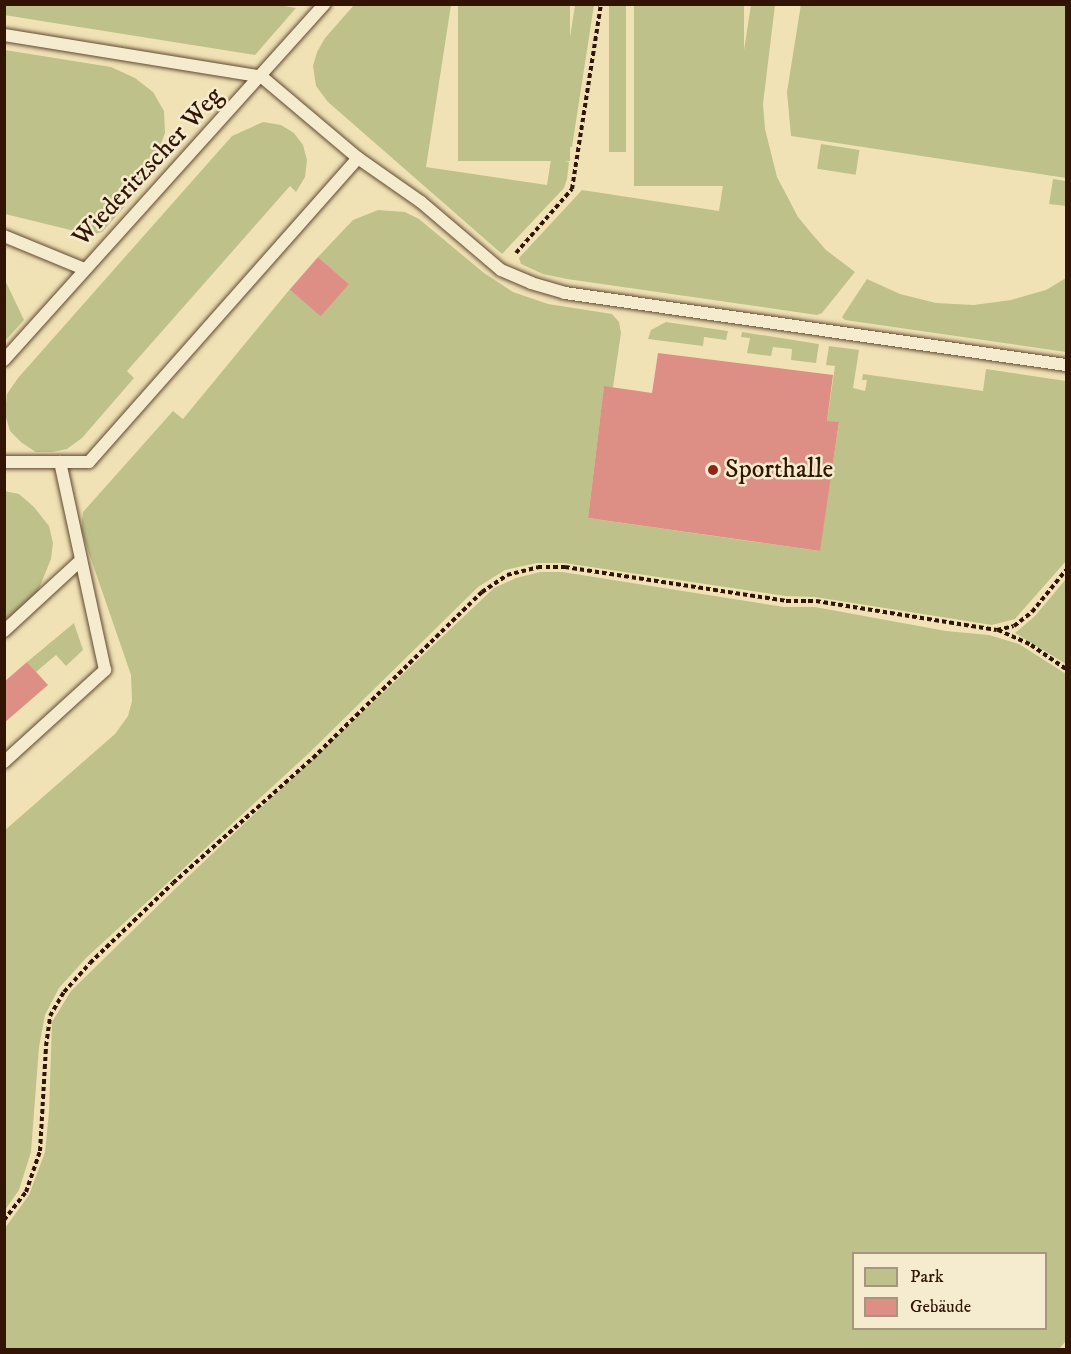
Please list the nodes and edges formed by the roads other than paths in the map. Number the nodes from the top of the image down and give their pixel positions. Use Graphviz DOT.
graph roads {
  1 [pos="325,4"];
  2 [pos="4,35"];
  3 [pos="262,77"];
  4 [pos="358,158"];
  5 [pos="4,236"];
  6 [pos="84,269"];
  7 [pos="4,360"];
  8 [pos="1066,365"];
  9 [pos="4,462"];
  10 [pos="60,462"];
  11 [pos="81,560"];
  12 [pos="4,631"];
  13 [pos="4,762"];
  1 -- 3 [label="lane, Wiederitzscher Weg"];
  2 -- 3 [label="lane"];
  3 -- 4 [label="lane"];
  3 -- 6 [label="lane, Wiederitzscher Weg"];
  4 -- 8 [label="lane"];
  4 -- 10 [label="lane"];
  5 -- 6 [label="lane"];
  6 -- 7 [label="lane, Wiederitzscher Weg"];
  9 -- 10 [label="lane"];
  10 -- 11 [label="lane"];
  11 -- 12 [label="lane"];
  11 -- 13 [label="lane"];
}
